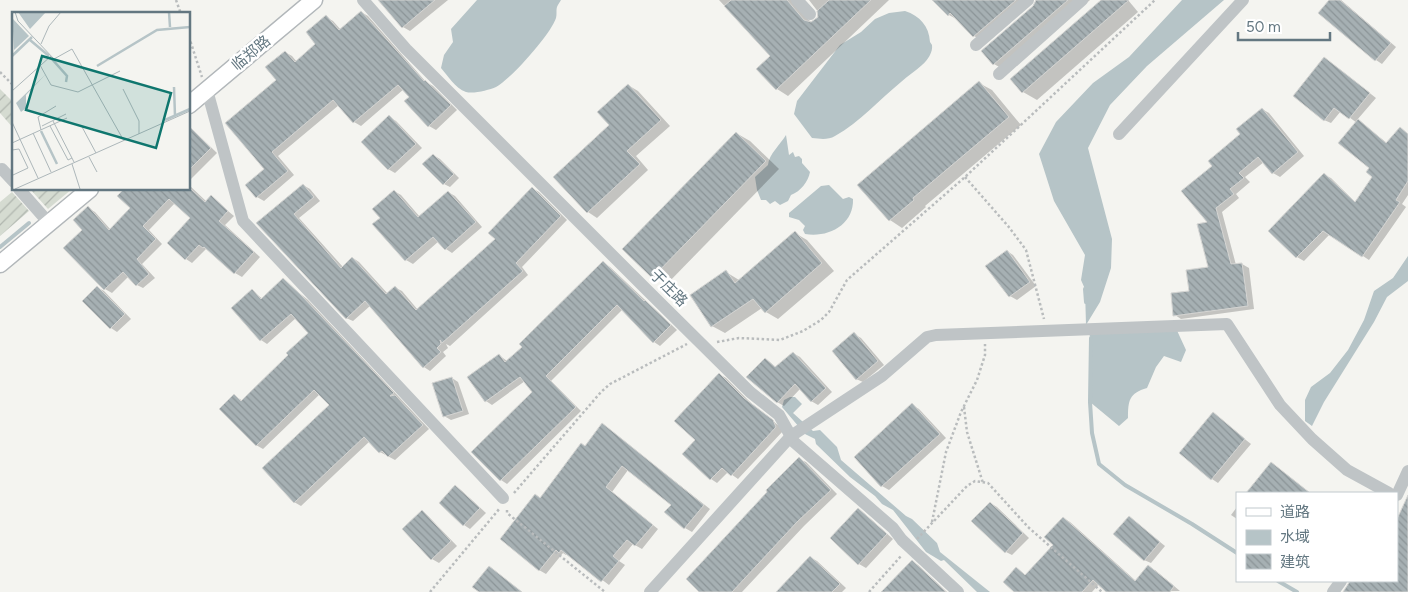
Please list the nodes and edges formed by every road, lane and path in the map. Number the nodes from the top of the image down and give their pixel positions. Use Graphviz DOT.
graph roads {
  1 [pos="176,0"];
  2 [pos="314,0"];
  3 [pos="363,0"];
  4 [pos="797,0"];
  5 [pos="1028,0"];
  6 [pos="1082,0"];
  7 [pos="1155,0"];
  8 [pos="1244,0"];
  9 [pos="180,12"];
  10 [pos="810,14"];
  11 [pos="190,39"];
  12 [pos="976,45"];
  13 [pos="0,72"];
  14 [pos="999,74"];
  15 [pos="12,84"];
  16 [pos="207,90"];
  17 [pos="190,104"];
  18 [pos="1120,134"];
  19 [pos="4,168"];
  20 [pos="965,177"];
  21 [pos="12,179"];
  22 [pos="20,190"];
  23 [pos="89,190"];
  24 [pos="49,223"];
  25 [pos="0,264"];
  26 [pos="1046,330"];
  27 [pos="987,332"];
  28 [pos="700,342"];
  29 [pos="964,406"];
  30 [pos="791,436"];
  31 [pos="1408,471"];
  32 [pos="983,483"];
  33 [pos="1387,492"];
  34 [pos="1398,493"];
  35 [pos="505,499"];
  36 [pos="932,524"];
  37 [pos="910,547"];
  38 [pos="430,592"];
  39 [pos="605,592"];
  40 [pos="650,592"];
  41 [pos="869,592"];
  42 [pos="958,592"];
  43 [pos="1102,592"];
  1 -- 9 [label="path"];
  2 -- 16 [label="main road, 临郑路"];
  3 -- 28 [label="street, 于庄路"];
  4 -- 10 [label="street"];
  5 -- 12 [label="street"];
  6 -- 14 [label="street"];
  7 -- 20 [label="path"];
  8 -- 18 [label="street"];
  11 -- 16 [label="path"];
  13 -- 15 [label="path"];
  16 -- 17 [label="main road, 临郑路"];
  16 -- 35 [label="street"];
  19 -- 21 [label="street"];
  20 -- 26 [label="path"];
  20 -- 28 [label="path"];
  22 -- 24 [label="street"];
  23 -- 24 [label="main road"];
  24 -- 25 [label="main road"];
  26 -- 27 [label="street"];
  26 -- 33 [label="street"];
  27 -- 29 [label="path"];
  27 -- 30 [label="street"];
  28 -- 30 [label="street, 于庄路"];
  28 -- 35 [label="path"];
  29 -- 32 [label="path"];
  29 -- 36 [label="path"];
  30 -- 37 [label="street, 于庄路"];
  30 -- 40 [label="street"];
  31 -- 34 [label="street"];
  32 -- 36 [label="path"];
  32 -- 43 [label="path"];
  35 -- 38 [label="path"];
  35 -- 39 [label="path"];
  36 -- 37 [label="path"];
  37 -- 41 [label="path"];
  37 -- 42 [label="street, 于庄路"];
}
